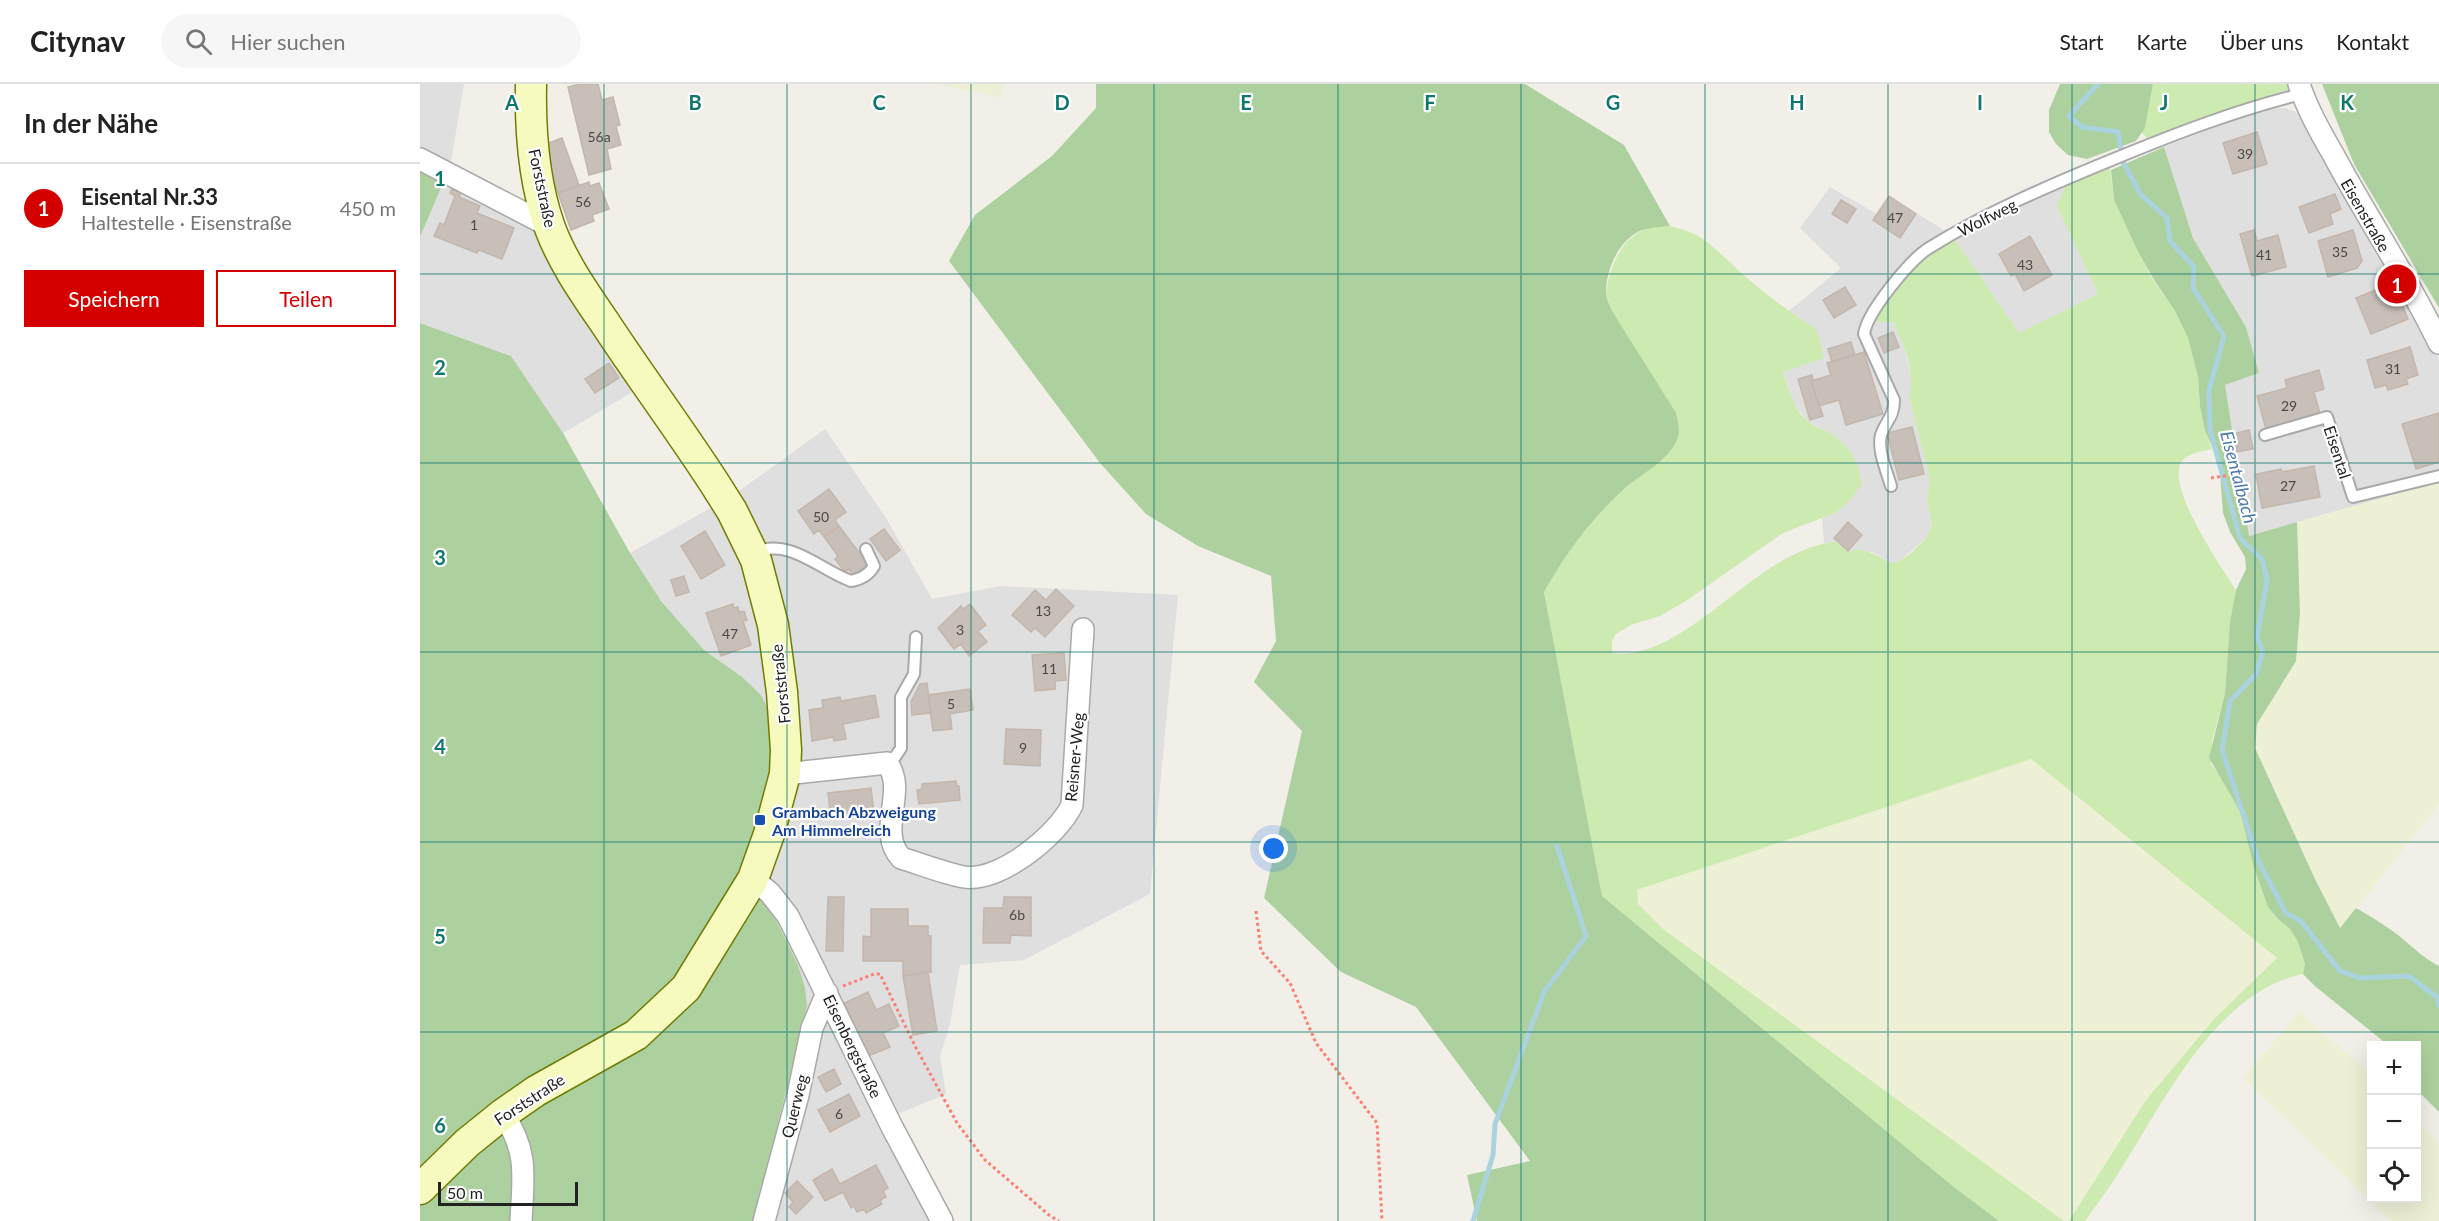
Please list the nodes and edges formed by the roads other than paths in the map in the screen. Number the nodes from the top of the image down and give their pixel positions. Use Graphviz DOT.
graph roads {
  1 [pos="531,84"];
  2 [pos="2301,89"];
  3 [pos="420,159"];
  4 [pos="549,226"];
  5 [pos="2439,343"];
  6 [pos="2265,435"];
  7 [pos="2439,476"];
  8 [pos="1891,486"];
  9 [pos="866,549"];
  10 [pos="753,553"];
  11 [pos="1083,629"];
  12 [pos="916,637"];
  13 [pos="887,764"];
  14 [pos="785,774"];
  15 [pos="753,879"];
  16 [pos="827,993"];
  17 [pos="503,1114"];
  18 [pos="420,1188"];
  19 [pos="520,1221"];
  20 [pos="764,1221"];
  21 [pos="942,1221"];
  1 -- 4 [label="street, Forststraße"];
  2 -- 5 [label="street, Eisenstraße"];
  2 -- 8 [label="lane, Wolfweg"];
  3 -- 4 [label="street"];
  4 -- 10 [label="street, Forststraße"];
  6 -- 7 [label="lane, Eisental"];
  9 -- 10 [label="lane"];
  10 -- 14 [label="street, Forststraße"];
  11 -- 13 [label="street, Reisner-Weg"];
  12 -- 13 [label="lane"];
  13 -- 14 [label="street"];
  14 -- 15 [label="street, Forststraße"];
  15 -- 16 [label="street, Eisenbergstraße"];
  15 -- 17 [label="street, Forststraße"];
  16 -- 20 [label="street, Querweg"];
  16 -- 21 [label="street, Eisenbergstraße"];
  17 -- 18 [label="street, Forststraße"];
  17 -- 19 [label="street"];
}
